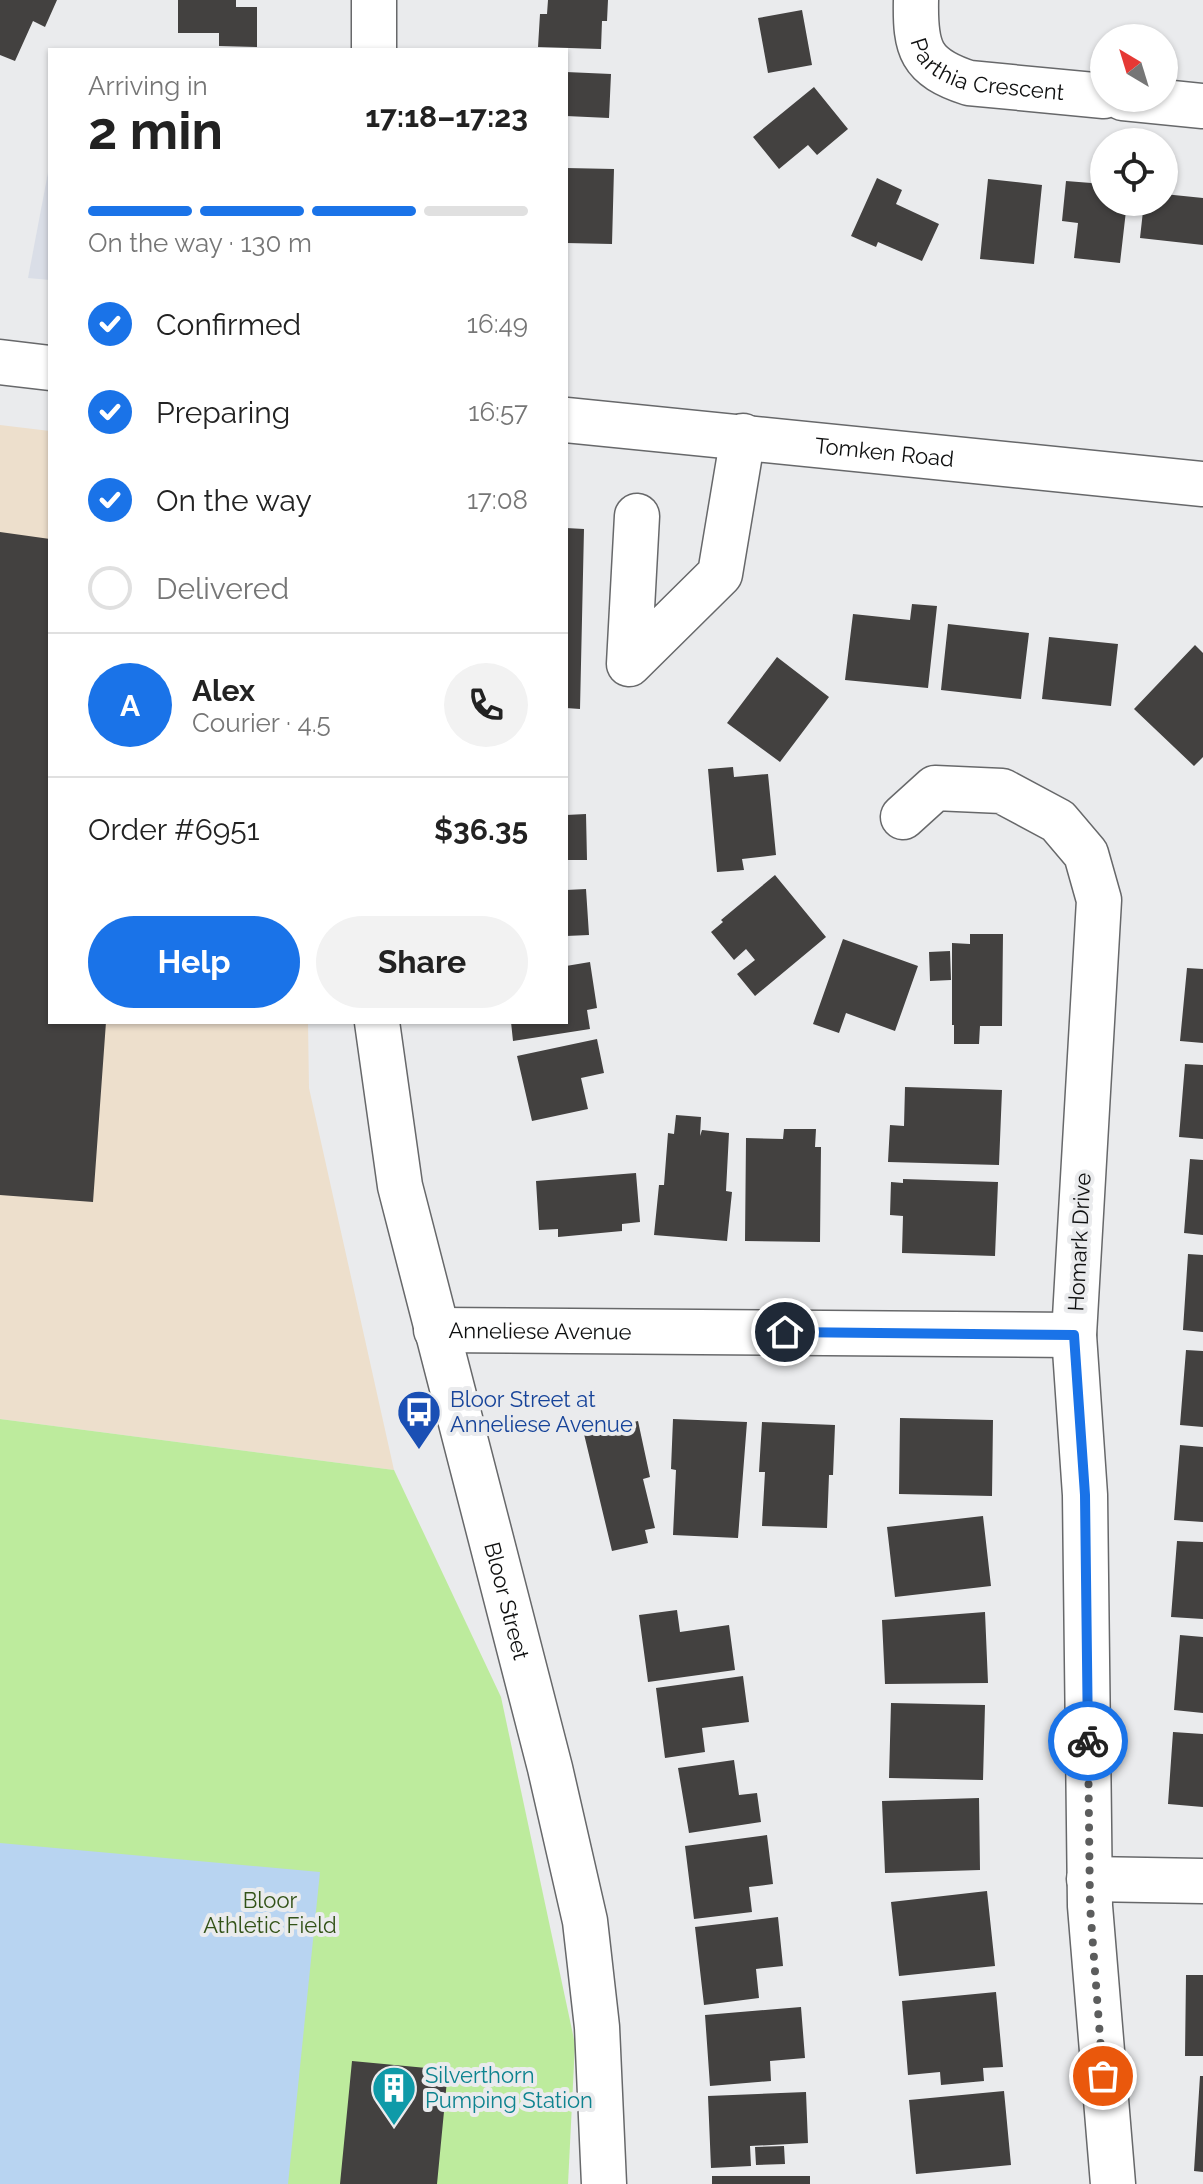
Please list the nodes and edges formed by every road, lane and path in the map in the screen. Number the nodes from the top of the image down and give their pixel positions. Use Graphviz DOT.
graph roads {
  1 [pos="374,0"];
  2 [pos="916,0"];
  3 [pos="374,48"];
  4 [pos="1090,95"];
  5 [pos="1178,104"];
  6 [pos="1203,106"];
  7 [pos="0,362"];
  8 [pos="48,368"];
  9 [pos="568,420"];
  10 [pos="743,436"];
  11 [pos="1203,484"];
  12 [pos="637,516"];
  13 [pos="903,817"];
  14 [pos="377,1024"];
  15 [pos="436,1330"];
  16 [pos="1074,1335"];
  17 [pos="1089,1879"];
  18 [pos="1203,1881"];
  19 [pos="604,2184"];
  20 [pos="1113,2184"];
  1 -- 3 [label="street"];
  2 -- 4 [label="street, Parthia Crescent"];
  5 -- 6 [label="street"];
  7 -- 8 [label="street"];
  9 -- 10 [label="street, Tomken Road"];
  10 -- 11 [label="street, Tomken Road"];
  10 -- 12 [label="street"];
  13 -- 16 [label="street, Homark Drive"];
  14 -- 15 [label="street, Bloor Street"];
  15 -- 16 [label="street, Anneliese Avenue"];
  15 -- 19 [label="street, Bloor Street"];
  16 -- 17 [label="street, Homark Drive"];
  17 -- 18 [label="street"];
  17 -- 20 [label="street, Homark Drive"];
}
